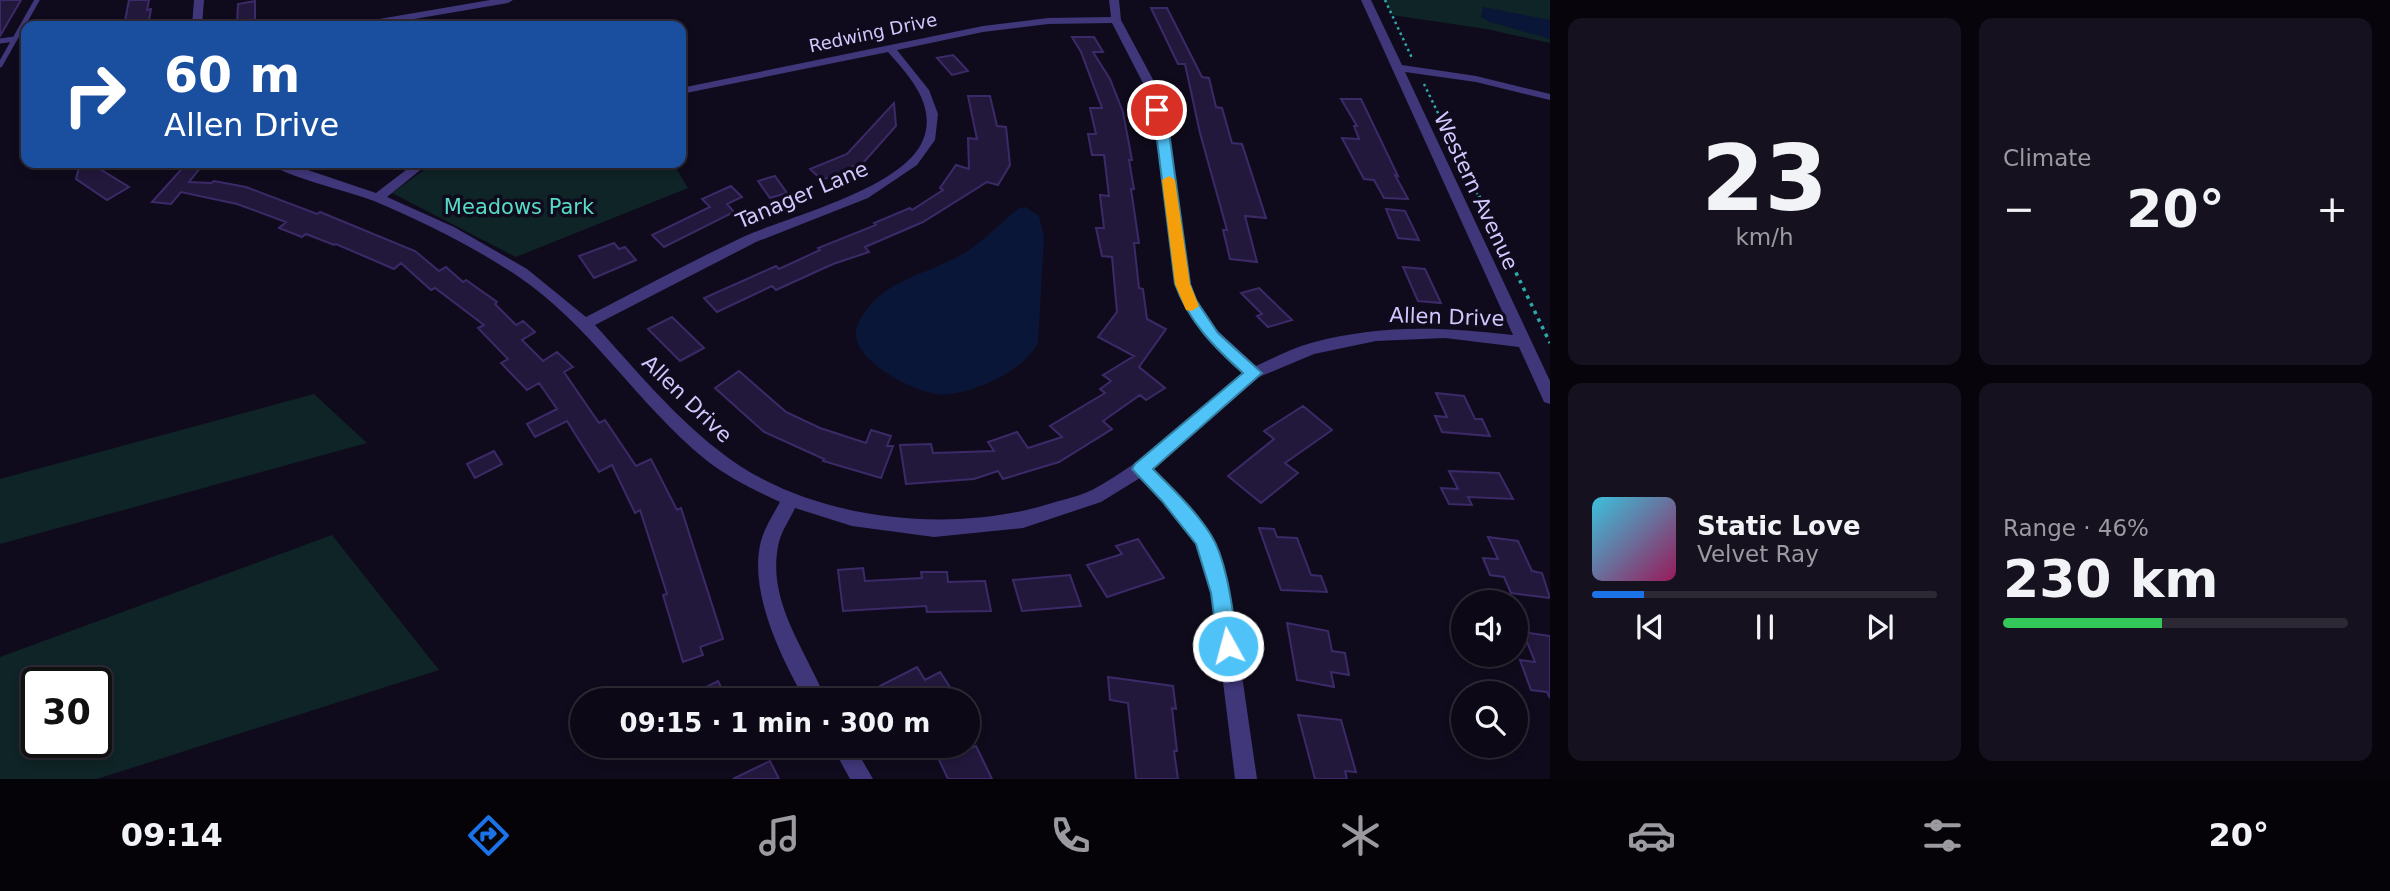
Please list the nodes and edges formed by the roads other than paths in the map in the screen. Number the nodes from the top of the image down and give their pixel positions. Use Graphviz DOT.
graph roads {
  1 [pos="37,0"];
  2 [pos="199,0"];
  3 [pos="508,0"];
  4 [pos="1114,0"];
  5 [pos="1366,0"];
  6 [pos="1116,20"];
  7 [pos="25,21"];
  8 [pos="197,21"];
  9 [pos="385,21"];
  10 [pos="21,28"];
  11 [pos="15,39"];
  12 [pos="0,41"];
  13 [pos="890,48"];
  14 [pos="0,65"];
  15 [pos="1398,68"];
  16 [pos="686,90"];
  17 [pos="1550,97"];
  18 [pos="290,168"];
  19 [pos="417,168"];
  20 [pos="378,198"];
  21 [pos="585,324"];
  22 [pos="1525,342"];
  23 [pos="1254,373"];
  24 [pos="1550,398"];
  25 [pos="1141,469"];
  26 [pos="791,499"];
  27 [pos="809,688"];
  28 [pos="849,758"];
  29 [pos="862,779"];
  30 [pos="1245,779"];
  1 -- 7 [label="lane"];
  2 -- 8 [label="street"];
  3 -- 9 [label="street"];
  4 -- 6 [label="street"];
  5 -- 15 [label="street, Western Avenue"];
  6 -- 13 [label="street, Redwing Drive"];
  6 -- 23 [label="street"];
  10 -- 11 [label="lane"];
  11 -- 12 [label="lane"];
  11 -- 14 [label="lane"];
  13 -- 16 [label="street, Redwing Drive"];
  13 -- 21 [label="street, Tanager Lane"];
  15 -- 17 [label="street"];
  15 -- 22 [label="street, Western Avenue"];
  18 -- 20 [label="street, Allen Drive"];
  19 -- 20 [label="street"];
  20 -- 21 [label="street, Allen Drive"];
  21 -- 26 [label="street, Allen Drive"];
  22 -- 23 [label="street, Allen Drive"];
  22 -- 24 [label="street, Western Avenue"];
  23 -- 25 [label="street, Allen Drive"];
  25 -- 26 [label="street, Allen Drive"];
  25 -- 30 [label="street"];
  26 -- 27 [label="street"];
  28 -- 29 [label="street"];
}
